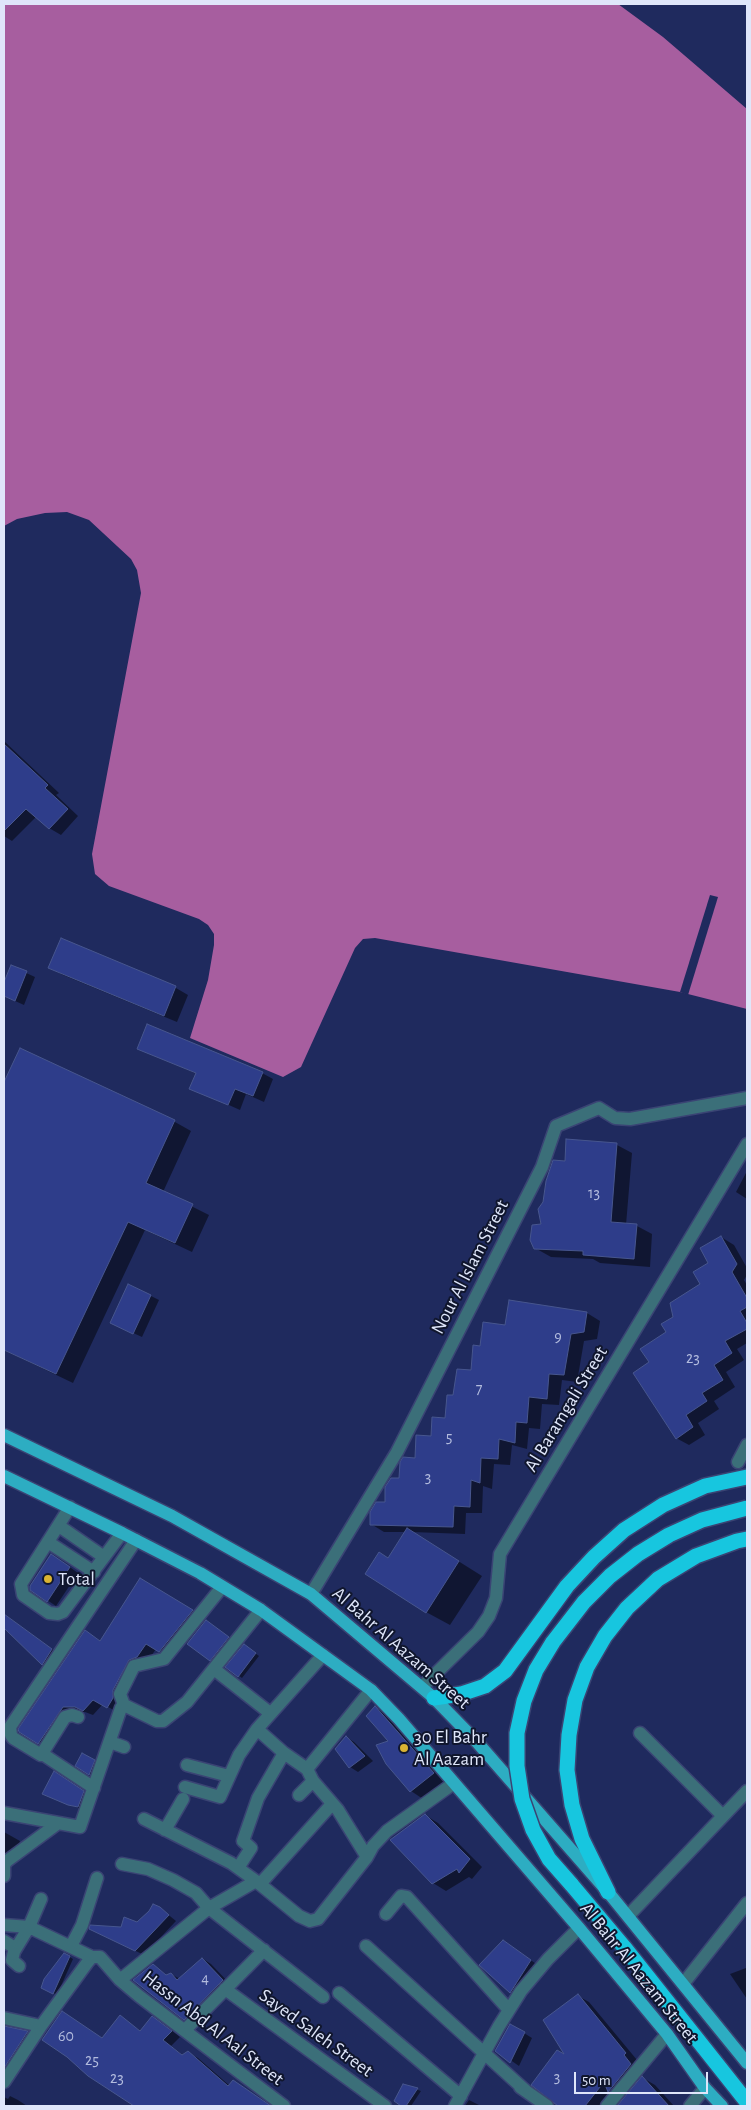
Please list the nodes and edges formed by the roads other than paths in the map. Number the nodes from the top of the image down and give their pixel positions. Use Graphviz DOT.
graph roads {
  1 [pos="747,1098"];
  2 [pos="747,1144"];
  3 [pos="4,1435"];
  4 [pos="747,1444"];
  5 [pos="738,1462"];
  6 [pos="4,1476"];
  7 [pos="747,1477"];
  8 [pos="70,1508"];
  9 [pos="747,1508"];
  10 [pos="59,1526"];
  11 [pos="122,1533"];
  12 [pos="747,1539"];
  13 [pos="136,1540"];
  14 [pos="48,1542"];
  15 [pos="104,1558"];
  16 [pos="94,1572"];
  17 [pos="222,1586"];
  18 [pos="311,1594"];
  19 [pos="261,1610"];
  20 [pos="323,1655"];
  21 [pos="214,1670"];
  22 [pos="422,1687"];
  23 [pos="371,1690"];
  24 [pos="434,1698"];
  25 [pos="124,1705"];
  26 [pos="270,1713"];
  27 [pos="78,1717"];
  28 [pos="257,1729"];
  29 [pos="640,1733"];
  30 [pos="110,1742"];
  31 [pos="124,1747"];
  32 [pos="284,1753"];
  33 [pos="44,1755"];
  34 [pos="187,1765"];
  35 [pos="307,1769"];
  36 [pos="229,1776"];
  37 [pos="313,1781"];
  38 [pos="454,1783"];
  39 [pos="94,1788"];
  40 [pos="747,1791"];
  41 [pos="299,1795"];
  42 [pos="332,1804"];
  43 [pos="4,1814"];
  44 [pos="723,1816"];
  45 [pos="144,1819"];
  46 [pos="58,1824"];
  47 [pos="165,1830"];
  48 [pos="367,1857"];
  49 [pos="122,1864"];
  50 [pos="238,1868"];
  51 [pos="4,1876"];
  52 [pos="97,1878"];
  53 [pos="258,1883"];
  54 [pos="608,1892"];
  55 [pos="41,1898"];
  56 [pos="747,1903"];
  57 [pos="209,1908"];
  58 [pos="386,1914"];
  59 [pos="628,1916"];
  60 [pos="4,1925"];
  61 [pos="29,1927"];
  62 [pos="579,1928"];
  63 [pos="4,1941"];
  64 [pos="71,1946"];
  65 [pos="366,1946"];
  66 [pos="15,1950"];
  67 [pos="264,1950"];
  68 [pos="92,1957"];
  69 [pos="19,1966"];
  70 [pos="120,1980"];
  71 [pos="682,1984"];
  72 [pos="225,1990"];
  73 [pos="339,1993"];
  74 [pos="323,1997"];
  75 [pos="509,2010"];
  76 [pos="4,2018"];
  77 [pos="41,2026"];
  78 [pos="185,2030"];
  79 [pos="667,2034"];
  80 [pos="483,2057"];
  81 [pos="747,2064"];
  82 [pos="8,2066"];
  83 [pos="4,2082"];
  84 [pos="705,2088"];
  85 [pos="458,2101"];
  86 [pos="747,2102"];
  87 [pos="284,2106"];
  88 [pos="385,2106"];
  89 [pos="547,2106"];
  90 [pos="606,2106"];
  91 [pos="690,2106"];
  92 [pos="722,2106"];
  1 -- 18 [label="street, Nour Al Islam Street"];
  2 -- 22 [label="street, Al Baramgali Street"];
  3 -- 18 [label="main road, Al Bahr Al Aazam Street"];
  4 -- 5 [label="street"];
  6 -- 8 [label="main road, Al Bahr Al Aazam Street"];
  7 -- 24 [label="highway"];
  8 -- 10 [label="street"];
  8 -- 11 [label="main road, Al Bahr Al Aazam Street"];
  9 -- 86 [label="highway, bridge"];
  10 -- 14 [label="street"];
  10 -- 15 [label="street"];
  11 -- 13 [label="main road, Al Bahr Al Aazam Street"];
  11 -- 15 [label="street"];
  12 -- 54 [label="highway"];
  13 -- 17 [label="main road, Al Bahr Al Aazam Street"];
  13 -- 33 [label="street"];
  14 -- 16 [label="street"];
  14 -- 16 [label="street"];
  15 -- 16 [label="street"];
  17 -- 19 [label="main road, Al Bahr Al Aazam Street"];
  17 -- 25 [label="street"];
  18 -- 22 [label="main road, Al Bahr Al Aazam Street"];
  19 -- 20 [label="main road, Al Bahr Al Aazam Street"];
  19 -- 21 [label="street"];
  20 -- 23 [label="main road, Al Bahr Al Aazam Street"];
  20 -- 26 [label="street"];
  21 -- 25 [label="street"];
  21 -- 26 [label="street"];
  22 -- 24 [label="main road, Al Bahr Al Aazam Street"];
  23 -- 35 [label="street"];
  23 -- 38 [label="main road, Al Bahr Al Aazam Street"];
  24 -- 54 [label="main road, Al Bahr Al Aazam Street"];
  25 -- 30 [label="street"];
  26 -- 28 [label="street"];
  27 -- 33 [label="street"];
  28 -- 32 [label="street"];
  28 -- 36 [label="street"];
  29 -- 44 [label="street"];
  30 -- 31 [label="street"];
  30 -- 39 [label="street"];
  32 -- 35 [label="street"];
  32 -- 50 [label="street"];
  33 -- 39 [label="street"];
  34 -- 36 [label="street"];
  35 -- 37 [label="street"];
  36 -- 47 [label="street"];
  37 -- 41 [label="street"];
  37 -- 42 [label="street"];
  38 -- 48 [label="street"];
  38 -- 62 [label="main road, Al Bahr Al Aazam Street"];
  39 -- 46 [label="street"];
  40 -- 44 [label="street"];
  42 -- 48 [label="street"];
  42 -- 53 [label="street"];
  43 -- 46 [label="street"];
  44 -- 59 [label="street"];
  45 -- 47 [label="street"];
  46 -- 51 [label="street"];
  47 -- 50 [label="street"];
  48 -- 53 [label="street"];
  49 -- 57 [label="street"];
  50 -- 53 [label="street"];
  52 -- 64 [label="street"];
  53 -- 57 [label="street"];
  54 -- 59 [label="main road, Al Bahr Al Aazam Street"];
  55 -- 61 [label="street"];
  56 -- 71 [label="street"];
  57 -- 67 [label="street"];
  57 -- 70 [label="street"];
  58 -- 75 [label="street"];
  59 -- 71 [label="main road, Al Bahr Al Aazam Street"];
  60 -- 61 [label="street, Hassn Abd Al Aal Street"];
  61 -- 64 [label="street, Hassn Abd Al Aal Street"];
  61 -- 66 [label="street"];
  62 -- 75 [label="street"];
  62 -- 79 [label="main road, Al Bahr Al Aazam Street"];
  63 -- 66 [label="street"];
  64 -- 68 [label="street, Hassn Abd Al Aal Street"];
  65 -- 80 [label="street"];
  66 -- 69 [label="street"];
  67 -- 72 [label="street"];
  67 -- 74 [label="street"];
  68 -- 70 [label="street, Hassn Abd Al Aal Street"];
  68 -- 77 [label="street"];
  70 -- 78 [label="street, Hassn Abd Al Aal Street"];
  71 -- 81 [label="main road, Al Bahr Al Aazam Street"];
  72 -- 78 [label="street"];
  72 -- 88 [label="street, Sayed Saleh Street"];
  73 -- 85 [label="street"];
  75 -- 80 [label="street"];
  76 -- 77 [label="street"];
  77 -- 82 [label="street"];
  78 -- 87 [label="street, Hassn Abd Al Aal Street"];
  79 -- 84 [label="main road, Al Bahr Al Aazam Street"];
  79 -- 90 [label="street"];
  80 -- 85 [label="street"];
  80 -- 89 [label="street"];
  82 -- 83 [label="street"];
  84 -- 91 [label="street"];
  84 -- 92 [label="main road, Al Bahr Al Aazam Street"];
}
